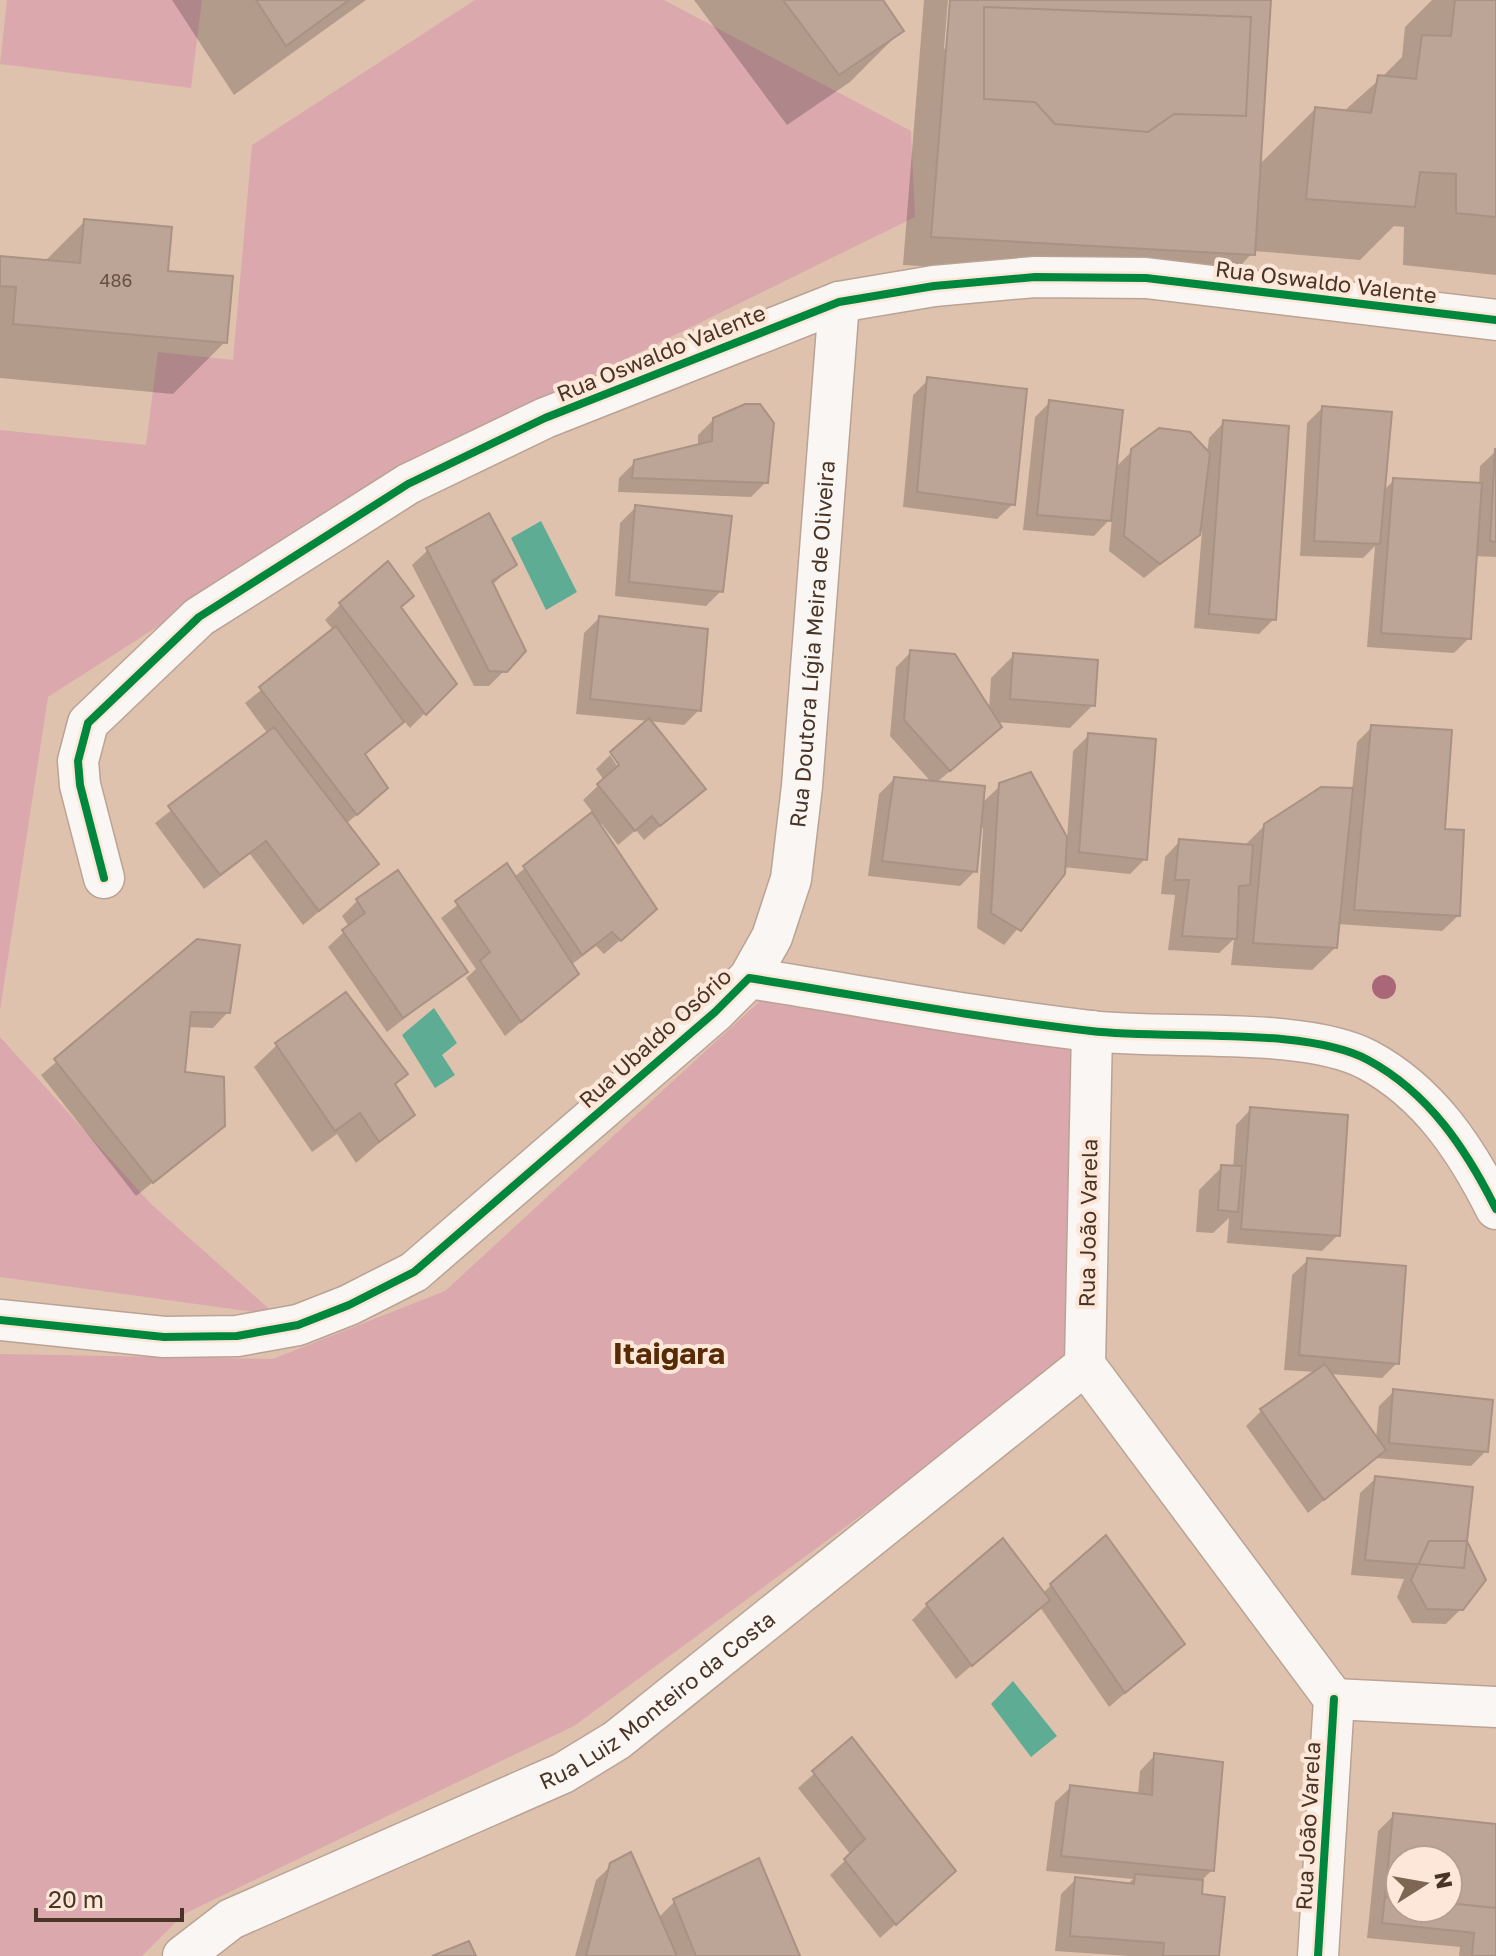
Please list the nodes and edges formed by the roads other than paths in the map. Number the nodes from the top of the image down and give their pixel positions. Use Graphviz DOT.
graph roads {
  1 [pos="839,302"];
  2 [pos="1496,320"];
  3 [pos="104,878"];
  4 [pos="749,978"];
  5 [pos="1092,1031"];
  6 [pos="1496,1209"];
  7 [pos="6,1318"];
  8 [pos="1085,1365"];
  9 [pos="1334,1699"];
  10 [pos="1496,1707"];
  11 [pos="183,1956"];
  12 [pos="1318,1956"];
  1 -- 2 [label="street, Rua Oswaldo Valente"];
  1 -- 3 [label="street, Rua Oswaldo Valente"];
  1 -- 4 [label="street, Rua Doutora Lígia Meira de Oliveira"];
  4 -- 5 [label="street, Rua Ubaldo Osório"];
  4 -- 7 [label="street, Rua Ubaldo Osório"];
  5 -- 6 [label="street, Rua Ubaldo Osório"];
  5 -- 8 [label="street, Rua João Varela"];
  8 -- 9 [label="street"];
  8 -- 11 [label="street, Rua Luiz Monteiro da Costa"];
  9 -- 10 [label="street"];
  9 -- 12 [label="street, Rua João Varela"];
}
